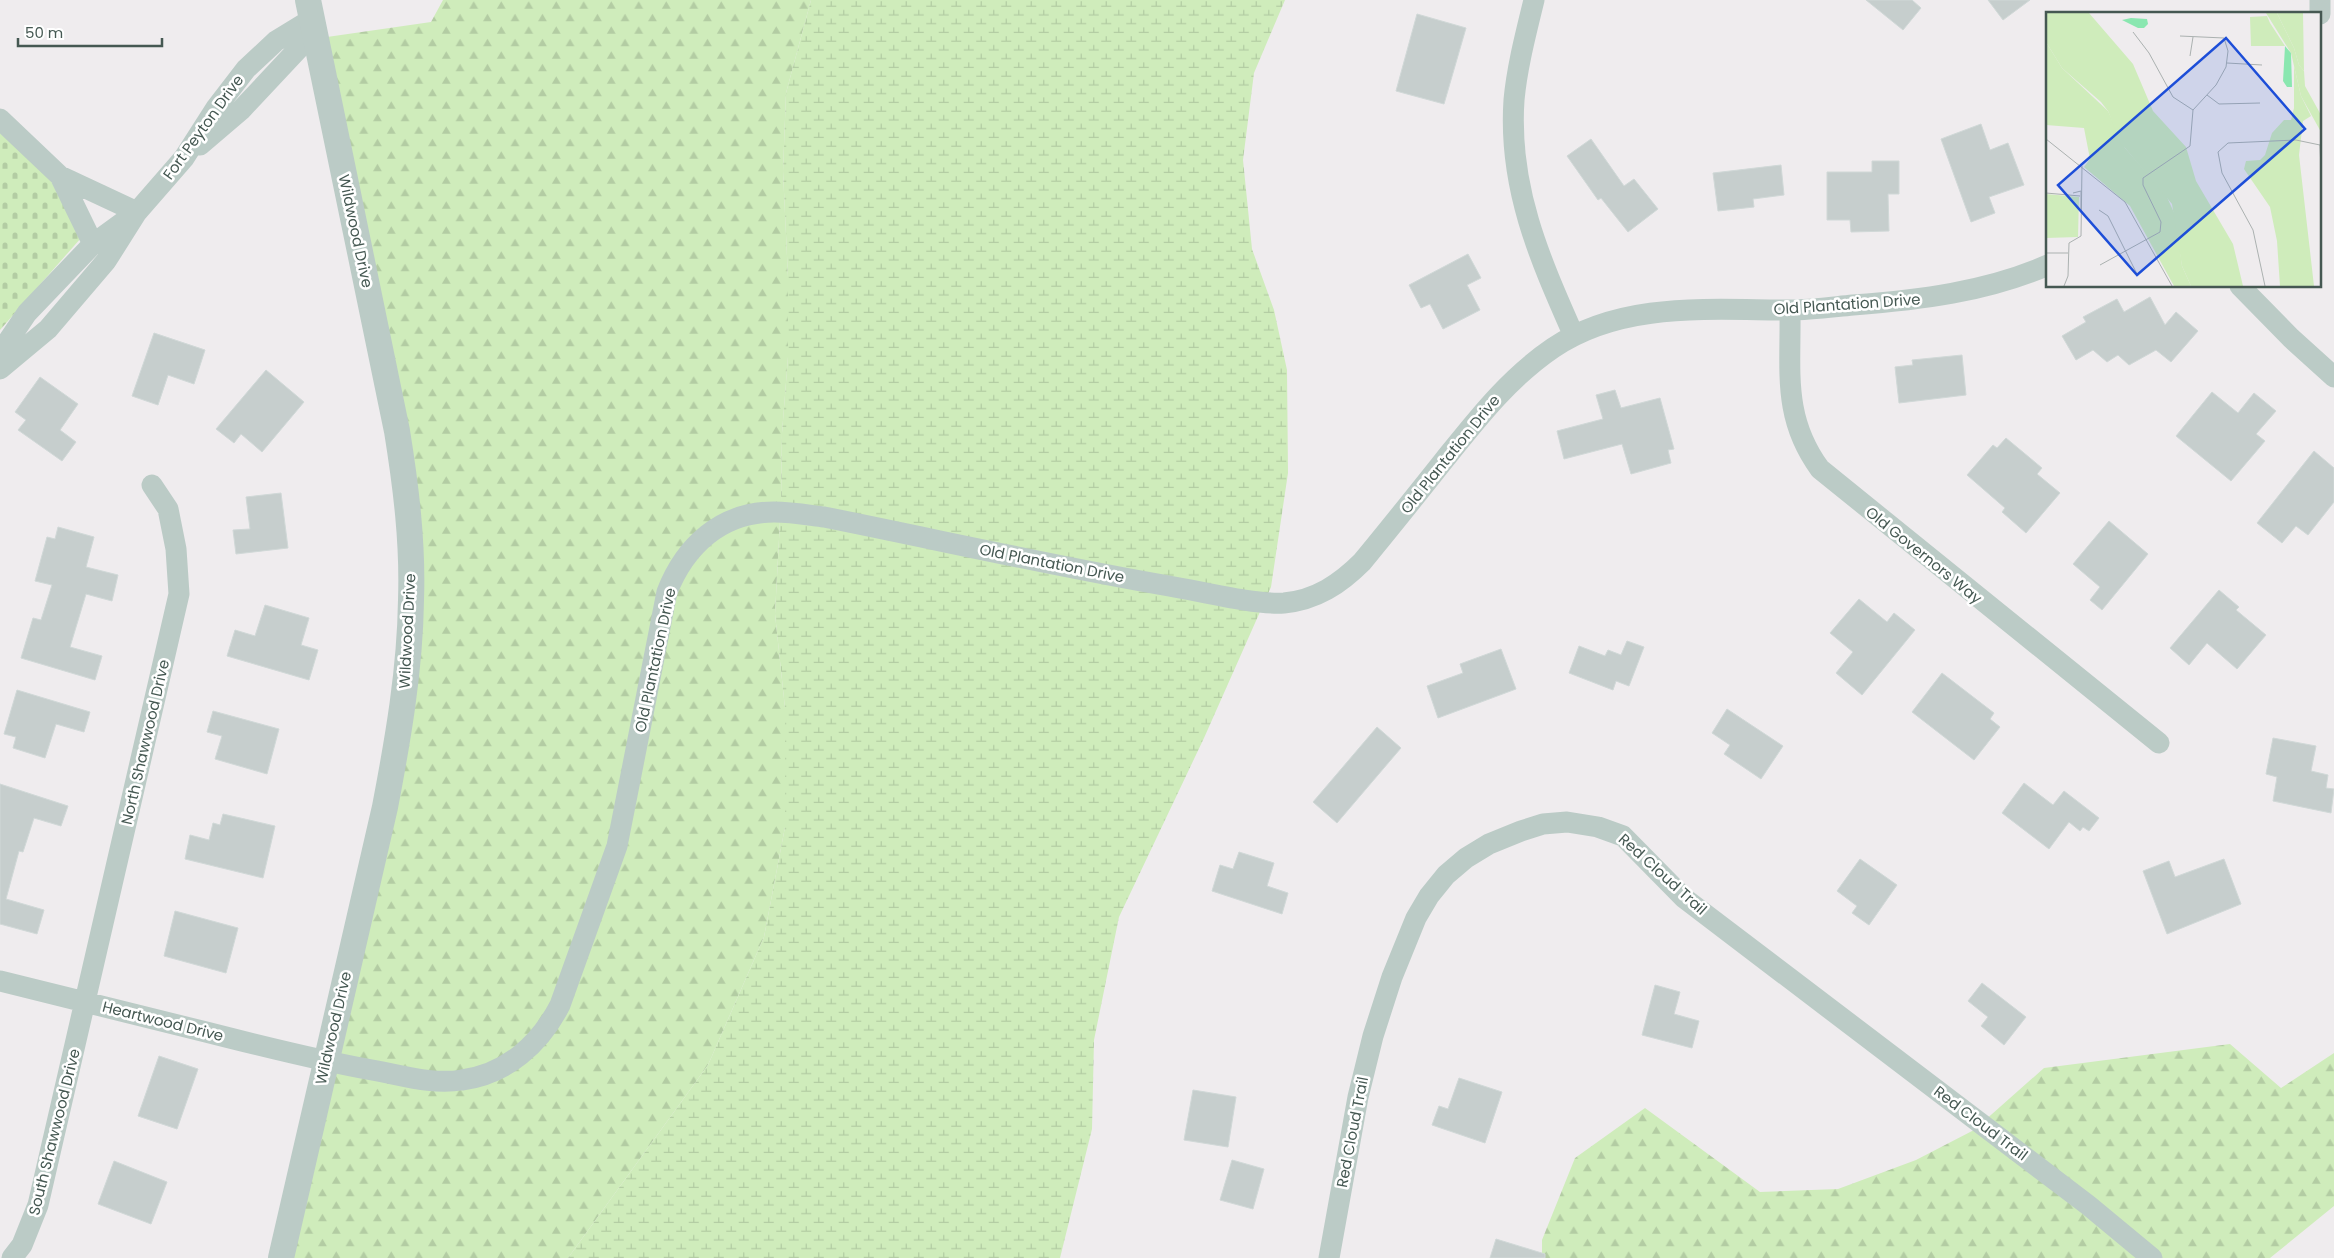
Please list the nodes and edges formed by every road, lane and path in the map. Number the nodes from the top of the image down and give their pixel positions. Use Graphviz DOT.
graph roads {
  1 [pos="1534,0"];
  2 [pos="312,17"];
  3 [pos="0,119"];
  4 [pos="60,176"];
  5 [pos="137,212"];
  6 [pos="93,244"];
  7 [pos="2046,266"];
  8 [pos="2242,288"];
  9 [pos="1790,310"];
  10 [pos="1574,336"];
  11 [pos="0,353"];
  12 [pos="0,369"];
  13 [pos="2334,377"];
  14 [pos="152,485"];
  15 [pos="2159,743"];
  16 [pos="0,981"];
  17 [pos="85,1002"];
  18 [pos="326,1062"];
  19 [pos="12,1258"];
  20 [pos="281,1258"];
  21 [pos="1328,1258"];
  22 [pos="2152,1258"];
  1 -- 10 [label="street"];
  2 -- 5 [label="street, Fort Peyton Drive"];
  2 -- 18 [label="street, Wildwood Drive"];
  3 -- 4 [label="street"];
  4 -- 5 [label="street"];
  4 -- 6 [label="street"];
  5 -- 6 [label="street, Fort Peyton Drive"];
  5 -- 12 [label="street"];
  6 -- 11 [label="street, Fort Peyton Drive"];
  7 -- 9 [label="street, Old Plantation Drive"];
  8 -- 13 [label="street"];
  9 -- 10 [label="street, Old Plantation Drive"];
  9 -- 15 [label="street, Old Governors Way"];
  10 -- 18 [label="street, Old Plantation Drive"];
  14 -- 17 [label="street, North Shawwood Drive"];
  16 -- 17 [label="street, Heartwood Drive"];
  17 -- 18 [label="street, Heartwood Drive"];
  17 -- 19 [label="street, South Shawwood Drive"];
  18 -- 20 [label="street, Wildwood Drive"];
  21 -- 22 [label="street, Red Cloud Trail"];
}
